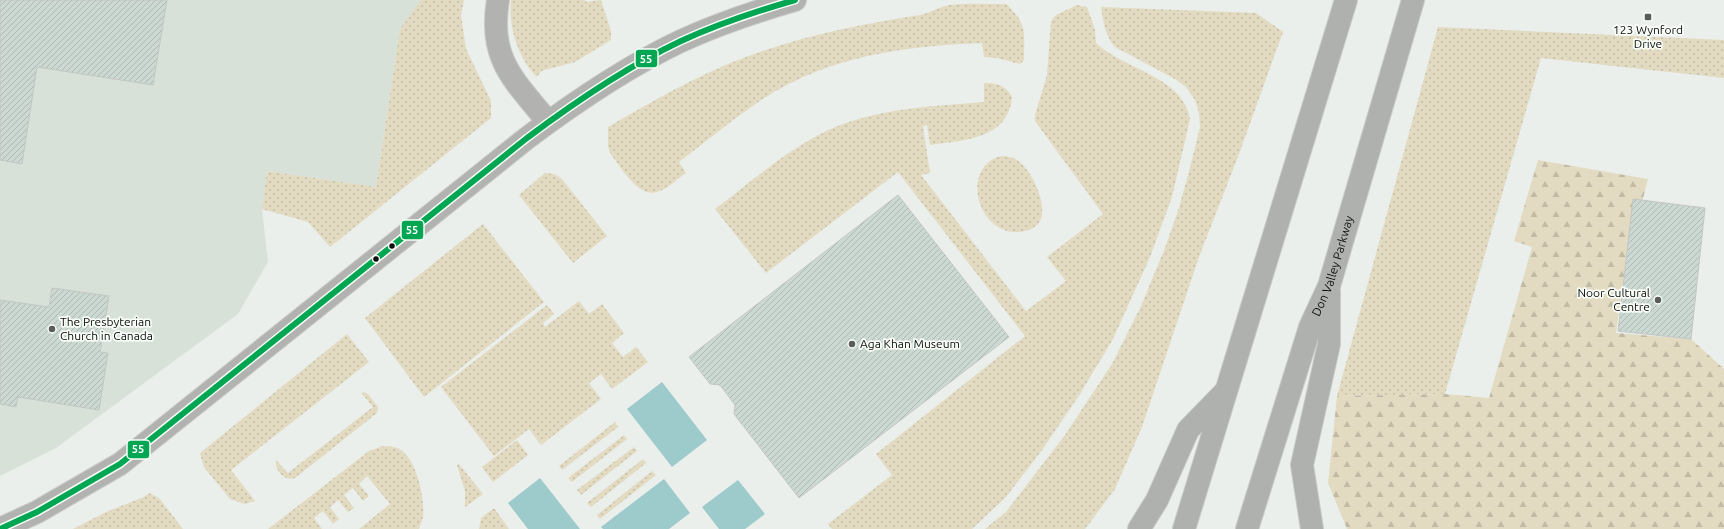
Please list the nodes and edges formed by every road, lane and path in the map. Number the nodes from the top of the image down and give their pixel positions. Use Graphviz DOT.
graph roads {
  1 [pos="498,0"];
  2 [pos="795,0"];
  3 [pos="1346,0"];
  4 [pos="1413,0"];
  5 [pos="548,122"];
  6 [pos="1329,286"];
  7 [pos="1227,389"];
  8 [pos="0,529"];
  9 [pos="1139,529"];
  10 [pos="1184,529"];
  11 [pos="1247,529"];
  12 [pos="1312,529"];
  1 -- 5 [label="street"];
  2 -- 5 [label="street"];
  3 -- 7 [label="highway"];
  4 -- 6 [label="highway, Don Valley Parkway"];
  5 -- 8 [label="street"];
  6 -- 11 [label="highway, Don Valley Parkway"];
  6 -- 12 [label="highway"];
  7 -- 9 [label="highway"];
  7 -- 10 [label="highway"];
}
